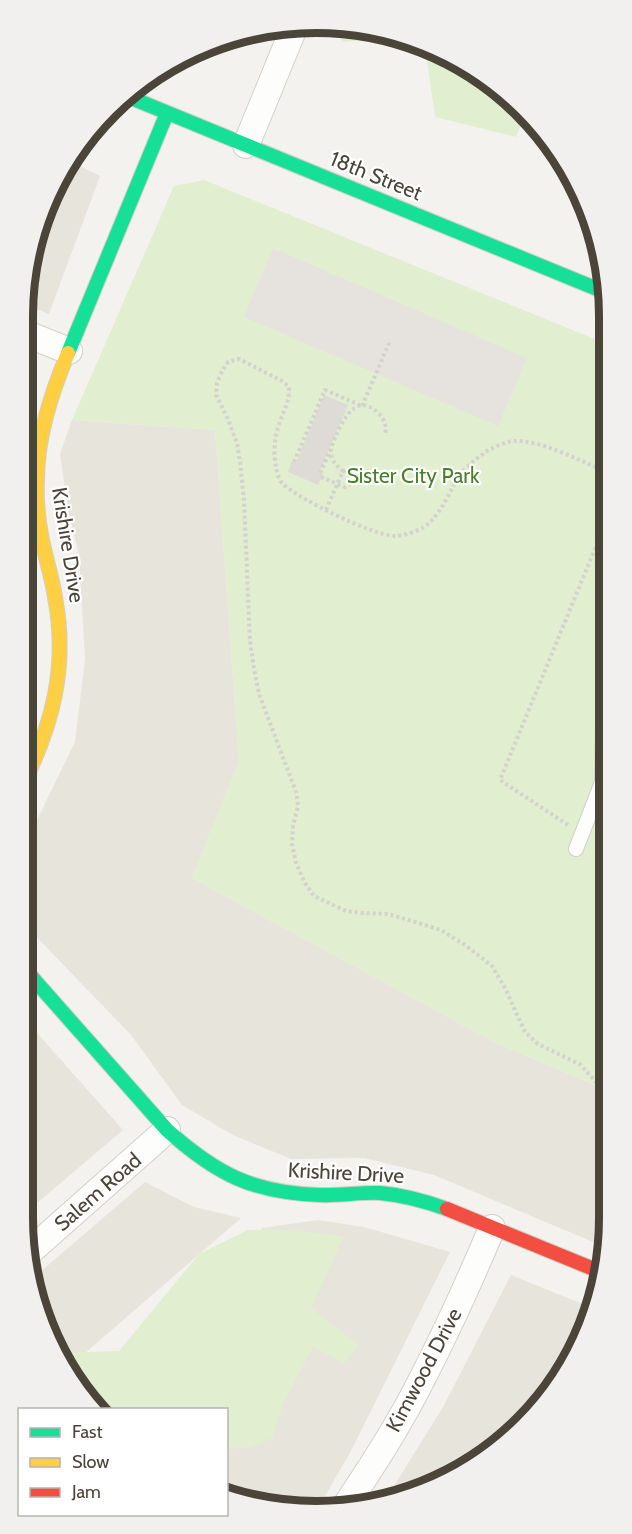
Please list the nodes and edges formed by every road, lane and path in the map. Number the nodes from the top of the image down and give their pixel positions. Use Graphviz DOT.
graph roads {
  1 [pos="291,34"];
  2 [pos="134,99"];
  3 [pos="166,112"];
  4 [pos="246,145"];
  5 [pos="598,289"];
  6 [pos="33,336"];
  7 [pos="390,341"];
  8 [pos="69,351"];
  9 [pos="362,406"];
  10 [pos="385,435"];
  11 [pos="331,448"];
  12 [pos="294,462"];
  13 [pos="599,468"];
  14 [pos="343,471"];
  15 [pos="350,473"];
  16 [pos="337,484"];
  17 [pos="350,484"];
  18 [pos="326,510"];
  19 [pos="599,539"];
  20 [pos="33,766"];
  21 [pos="599,790"];
  22 [pos="582,835"];
  23 [pos="576,849"];
  24 [pos="33,978"];
  25 [pos="599,1086"];
  26 [pos="167,1130"];
  27 [pos="492,1228"];
  28 [pos="35,1247"];
  29 [pos="595,1269"];
  30 [pos="350,1499"];
  1 -- 4 [label="street"];
  2 -- 3 [label="street, 18th Street"];
  3 -- 4 [label="street, 18th Street"];
  3 -- 8 [label="street, Krishire Drive"];
  4 -- 5 [label="street, 18th Street"];
  6 -- 8 [label="street"];
  7 -- 9 [label="path"];
  8 -- 20 [label="street, Krishire Drive"];
  9 -- 10 [label="path"];
  9 -- 11 [label="path"];
  9 -- 12 [label="path"];
  11 -- 14 [label="path"];
  11 -- 16 [label="path"];
  13 -- 18 [label="path"];
  14 -- 15 [label="path"];
  14 -- 16 [label="path"];
  16 -- 17 [label="path"];
  16 -- 18 [label="path"];
  18 -- 25 [label="path"];
  19 -- 22 [label="path"];
  21 -- 22 [label="lane"];
  22 -- 23 [label="lane"];
  24 -- 26 [label="street, Krishire Drive"];
  26 -- 27 [label="street, Krishire Drive"];
  26 -- 28 [label="street, Salem Road"];
  27 -- 29 [label="street, Krishire Drive"];
  27 -- 30 [label="street, Kimwood Drive"];
}
